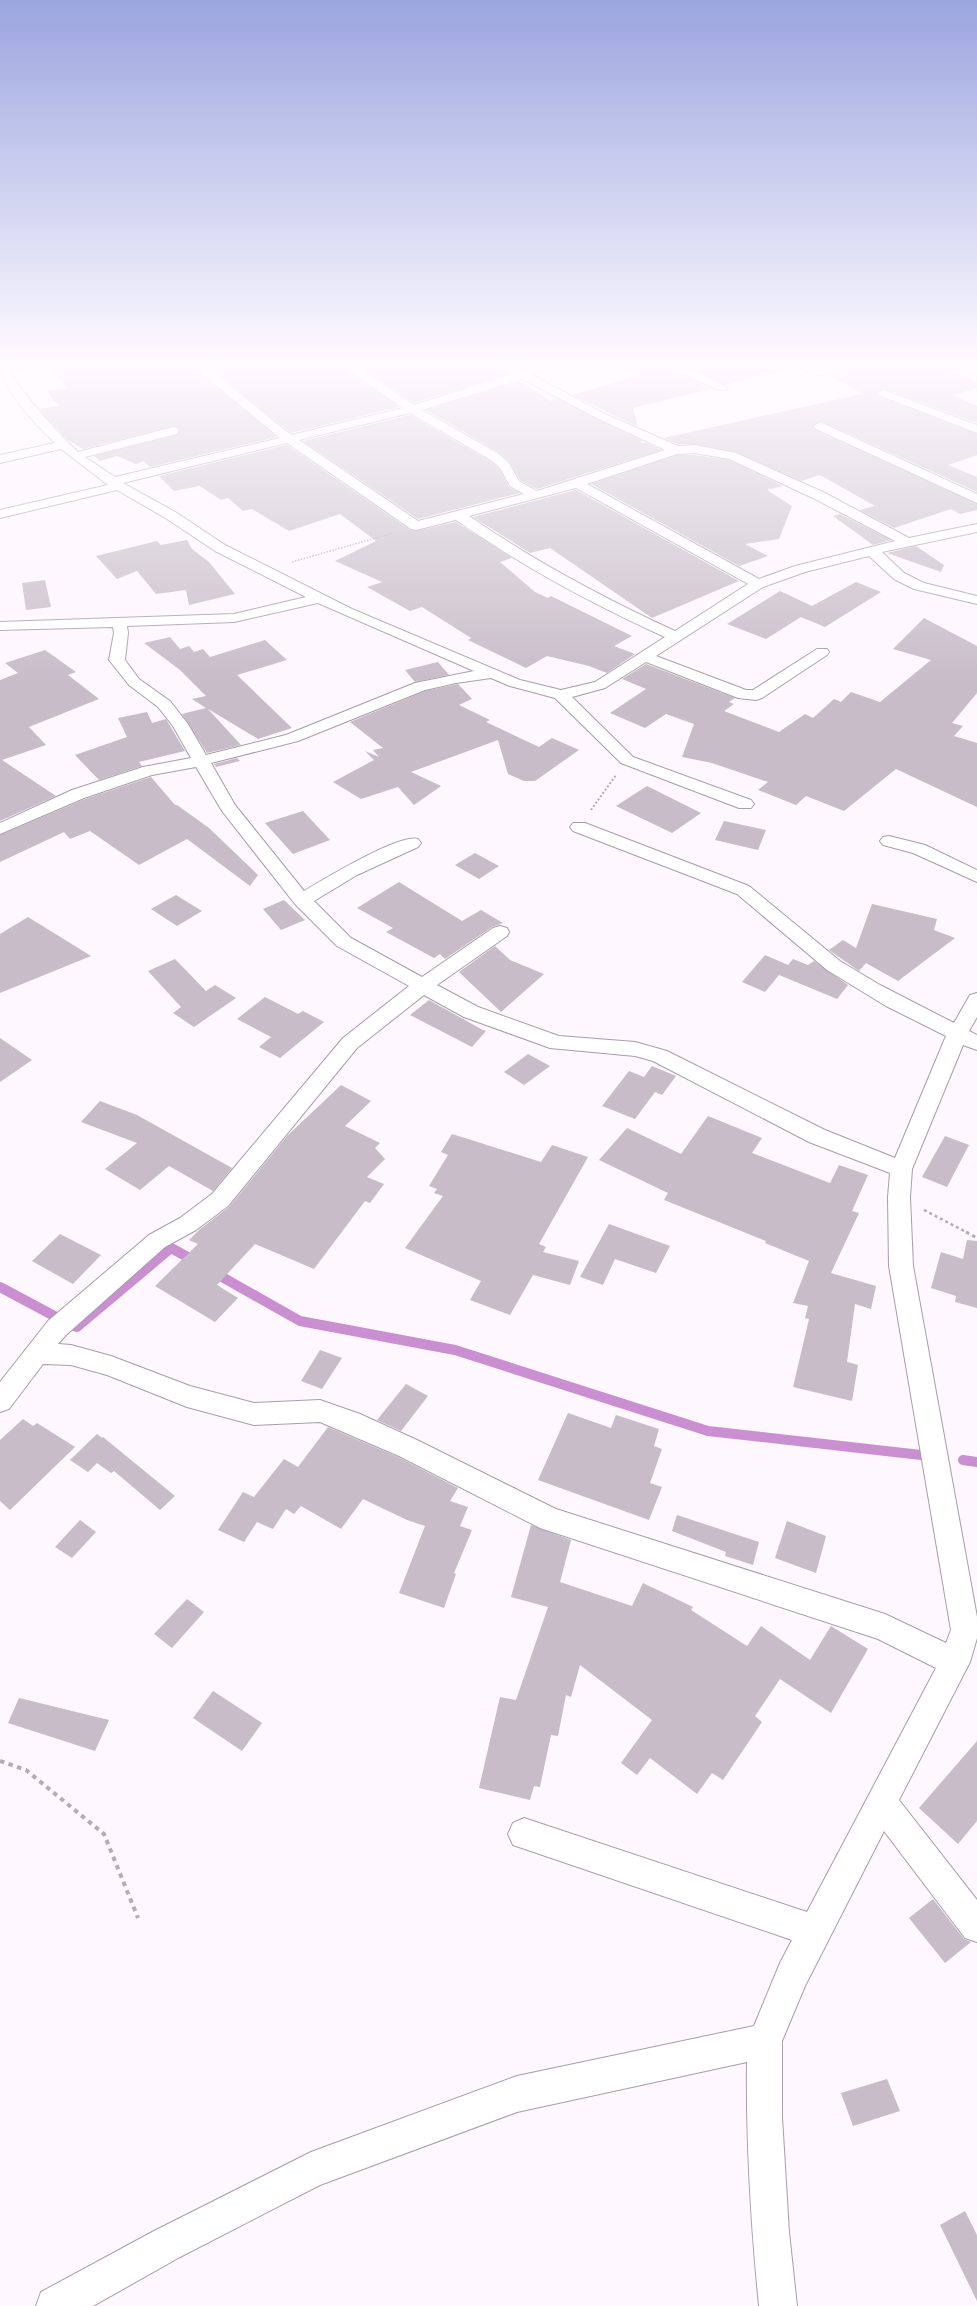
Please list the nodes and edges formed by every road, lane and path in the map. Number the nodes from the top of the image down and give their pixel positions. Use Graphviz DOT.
graph roads {
  1 [pos="94,470"];
  2 [pos="171,470"];
  3 [pos="334,470"];
  4 [pos="507,470"];
  5 [pos="617,470"];
  6 [pos="762,470"];
  7 [pos="915,470"];
  8 [pos="577,483"];
  9 [pos="115,484"];
  10 [pos="535,495"];
  11 [pos="977,498"];
  12 [pos="0,514"];
  13 [pos="457,514"];
  14 [pos="416,526"];
  15 [pos="977,528"];
  16 [pos="906,542"];
  17 [pos="872,551"];
  18 [pos="266,572"];
  19 [pos="758,584"];
  20 [pos="321,598"];
  21 [pos="977,600"];
  22 [pos="120,621"];
  23 [pos="0,626"];
  24 [pos="674,636"];
  25 [pos="822,652"];
  26 [pos="643,656"];
  27 [pos="493,674"];
  28 [pos="560,695"];
  29 [pos="627,760"];
  30 [pos="200,761"];
  31 [pos="745,804"];
  32 [pos="579,827"];
  33 [pos="0,829"];
  34 [pos="889,841"];
  35 [pos="412,843"];
  36 [pos="977,877"];
  37 [pos="302,900"];
  38 [pos="500,932"];
  39 [pos="422,986"];
  40 [pos="977,1000"];
  41 [pos="967,1038"];
  42 [pos="900,1169"];
  43 [pos="899,1197"];
  44 [pos="977,1238"];
  45 [pos="38,1354"];
  46 [pos="0,1401"];
  47 [pos="971,1635"];
  48 [pos="955,1662"];
  49 [pos="0,1761"];
  50 [pos="882,1802"];
  51 [pos="524,1834"];
  52 [pos="138,1918"];
  53 [pos="977,1926"];
  54 [pos="815,1931"];
  55 [pos="765,2041"];
  56 [pos="55,2306"];
  57 [pos="778,2306"];
  1 -- 9 [label="street"];
  2 -- 9 [label="street"];
  3 -- 14 [label="street"];
  4 -- 10 [label="street"];
  5 -- 8 [label="street"];
  6 -- 16 [label="street"];
  7 -- 11 [label="street"];
  8 -- 10 [label="street"];
  8 -- 19 [label="street"];
  9 -- 12 [label="street"];
  9 -- 18 [label="street"];
  10 -- 13 [label="street"];
  13 -- 14 [label="street"];
  13 -- 24 [label="street"];
  14 -- 18 [label="path"];
  15 -- 16 [label="street"];
  16 -- 17 [label="street"];
  17 -- 19 [label="street"];
  17 -- 21 [label="street"];
  18 -- 20 [label="street"];
  19 -- 24 [label="street"];
  20 -- 22 [label="street"];
  20 -- 27 [label="street"];
  22 -- 23 [label="street"];
  22 -- 30 [label="street"];
  24 -- 26 [label="street"];
  25 -- 26 [label="street"];
  26 -- 28 [label="street"];
  27 -- 28 [label="street"];
  27 -- 30 [label="street"];
  28 -- 29 [label="street"];
  29 -- 31 [label="street"];
  29 -- 32 [label="path"];
  30 -- 33 [label="street"];
  30 -- 37 [label="street"];
  32 -- 41 [label="street"];
  34 -- 36 [label="street"];
  35 -- 37 [label="street"];
  37 -- 39 [label="street"];
  38 -- 39 [label="street"];
  39 -- 42 [label="street"];
  39 -- 45 [label="street"];
  40 -- 41 [label="street"];
  41 -- 42 [label="street"];
  42 -- 43 [label="street"];
  43 -- 44 [label="path"];
  43 -- 47 [label="street"];
  45 -- 46 [label="street"];
  45 -- 48 [label="street"];
  47 -- 48 [label="street"];
  48 -- 50 [label="street"];
  49 -- 52 [label="path"];
  50 -- 53 [label="street"];
  50 -- 54 [label="street"];
  51 -- 54 [label="street"];
  54 -- 55 [label="street"];
  55 -- 56 [label="street"];
  55 -- 57 [label="street"];
}
